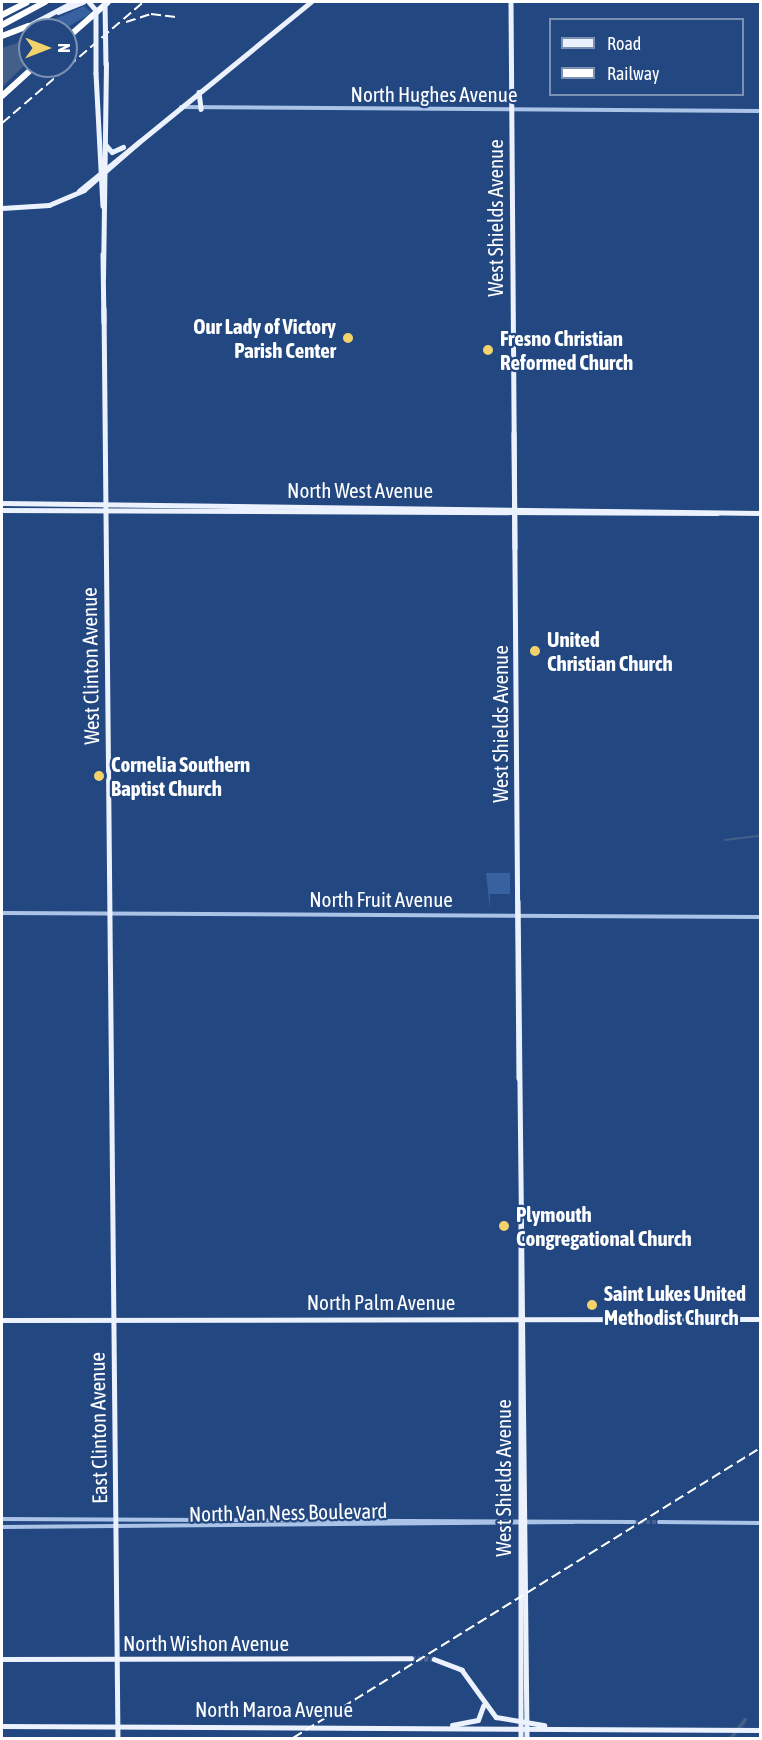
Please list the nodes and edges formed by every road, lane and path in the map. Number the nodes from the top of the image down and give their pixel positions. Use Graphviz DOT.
graph roads {
  1 [pos="27,2"];
  2 [pos="45,2"];
  3 [pos="73,2"];
  4 [pos="82,2"];
  5 [pos="88,2"];
  6 [pos="96,2"];
  7 [pos="106,2"];
  8 [pos="312,2"];
  9 [pos="511,2"];
  10 [pos="96,10"];
  11 [pos="52,14"];
  12 [pos="2,15"];
  13 [pos="44,18"];
  14 [pos="2,25"];
  15 [pos="78,28"];
  16 [pos="18,31"];
  17 [pos="2,38"];
  18 [pos="22,78"];
  19 [pos="199,92"];
  20 [pos="2,96"];
  21 [pos="180,107"];
  22 [pos="201,109"];
  23 [pos="511,109"];
  24 [pos="760,111"];
  25 [pos="140,140"];
  26 [pos="106,145"];
  27 [pos="128,147"];
  28 [pos="107,165"];
  29 [pos="99,171"];
  30 [pos="107,171"];
  31 [pos="100,177"];
  32 [pos="79,191"];
  33 [pos="103,206"];
  34 [pos="2,208"];
  35 [pos="2,504"];
  36 [pos="104,508"];
  37 [pos="515,508"];
  38 [pos="2,510"];
  39 [pos="717,513"];
  40 [pos="760,513"];
  41 [pos="515,515"];
  42 [pos="2,913"];
  43 [pos="109,914"];
  44 [pos="518,915"];
  45 [pos="760,917"];
  46 [pos="515,966"];
  47 [pos="522,991"];
  48 [pos="519,1077"];
  49 [pos="112,1116"];
  50 [pos="112,1318"];
  51 [pos="521,1318"];
  52 [pos="760,1318"];
  53 [pos="2,1320"];
  54 [pos="116,1519"];
  55 [pos="519,1519"];
  56 [pos="526,1519"];
  57 [pos="2,1520"];
  58 [pos="573,1522"];
  59 [pos="634,1522"];
  60 [pos="659,1522"];
  61 [pos="760,1523"];
  62 [pos="523,1526"];
  63 [pos="2,1527"];
  64 [pos="116,1527"];
  65 [pos="411,1658"];
  66 [pos="2,1659"];
  67 [pos="434,1659"];
  68 [pos="117,1660"];
  69 [pos="482,1704"];
  70 [pos="452,1725"];
  71 [pos="521,1725"];
  72 [pos="2,1726"];
  73 [pos="118,1726"];
  74 [pos="527,1726"];
  75 [pos="760,1730"];
  76 [pos="118,1738"];
  77 [pos="521,1738"];
  78 [pos="527,1738"];
  1 -- 12 [label="highway"];
  2 -- 14 [label="highway"];
  3 -- 11 [label="main road"];
  4 -- 11 [label="main road"];
  5 -- 10 [label="main road"];
  6 -- 10 [label="main road, West Clinton Avenue"];
  7 -- 15 [label="highway"];
  7 -- 26 [label="main road, West Clinton Avenue, bridge"];
  8 -- 19 [label="main road"];
  9 -- 23 [label="main road, West Shields Avenue"];
  10 -- 29 [label="main road, West Clinton Avenue, bridge"];
  11 -- 13 [label="main road"];
  16 -- 17 [label="highway"];
  18 -- 20 [label="highway"];
  19 -- 21 [label="main road"];
  19 -- 22 [label="main road"];
  21 -- 22 [label="street, North Hughes Avenue"];
  21 -- 25 [label="main road"];
  22 -- 23 [label="street, North Hughes Avenue"];
  23 -- 24 [label="street, North Hughes Avenue"];
  23 -- 37 [label="main road, West Shields Avenue"];
  25 -- 27 [label="main road"];
  25 -- 30 [label="main road"];
  26 -- 27 [label="main road"];
  26 -- 28 [label="main road, West Clinton Avenue"];
  27 -- 28 [label="main road"];
  28 -- 29 [label="main road"];
  28 -- 30 [label="main road, West Clinton Avenue"];
  29 -- 31 [label="main road, West Clinton Avenue"];
  29 -- 32 [label="main road"];
  30 -- 31 [label="main road"];
  30 -- 33 [label="main road, West Clinton Avenue"];
  31 -- 32 [label="main road"];
  31 -- 33 [label="main road, West Clinton Avenue"];
  32 -- 34 [label="main road"];
  33 -- 36 [label="main road, West Clinton Avenue"];
  35 -- 36 [label="main road, North West Avenue"];
  36 -- 37 [label="main road, North West Avenue"];
  36 -- 38 [label="main road, North West Avenue"];
  36 -- 41 [label="main road, North West Avenue"];
  36 -- 43 [label="main road, West Clinton Avenue"];
  37 -- 39 [label="main road, North West Avenue"];
  37 -- 41 [label="main road, West Shields Avenue"];
  39 -- 40 [label="main road, North West Avenue"];
  39 -- 41 [label="main road, North West Avenue"];
  41 -- 44 [label="main road, West Shields Avenue"];
  42 -- 43 [label="street, North Fruit Avenue"];
  43 -- 44 [label="street, North Fruit Avenue"];
  43 -- 49 [label="main road, West Clinton Avenue"];
  44 -- 45 [label="street, North Fruit Avenue"];
  44 -- 46 [label="main road, West Shields Avenue"];
  44 -- 47 [label="main road, West Shields Avenue"];
  46 -- 47 [label="main road"];
  46 -- 48 [label="main road, West Shields Avenue"];
  47 -- 48 [label="main road, West Shields Avenue"];
  48 -- 51 [label="main road, West Shields Avenue"];
  49 -- 50 [label="main road, East Clinton Avenue"];
  50 -- 51 [label="main road, North Palm Avenue"];
  50 -- 53 [label="main road, North Palm Avenue"];
  50 -- 54 [label="main road, East Clinton Avenue"];
  51 -- 52 [label="main road, North Palm Avenue"];
  51 -- 55 [label="main road, West Shields Avenue"];
  51 -- 56 [label="main road, West Shields Avenue"];
  54 -- 55 [label="street, North Van Ness Boulevard"];
  54 -- 57 [label="street, North Van Ness Boulevard"];
  54 -- 64 [label="main road, East Clinton Avenue"];
  55 -- 56 [label="street, North Van Ness Boulevard"];
  55 -- 62 [label="main road, West Shields Avenue"];
  56 -- 58 [label="street, North Van Ness Boulevard"];
  56 -- 62 [label="main road, West Shields Avenue"];
  58 -- 59 [label="street, North Van Ness Boulevard"];
  58 -- 62 [label="street, North Van Ness Boulevard"];
  60 -- 61 [label="street"];
  62 -- 64 [label="street, North Van Ness Boulevard"];
  62 -- 71 [label="main road, West Shields Avenue"];
  62 -- 74 [label="main road, West Shields Avenue"];
  63 -- 64 [label="street, North Van Ness Boulevard"];
  64 -- 68 [label="main road, East Clinton Avenue"];
  65 -- 68 [label="main road, North Wishon Avenue"];
  66 -- 68 [label="main road, North Wishon Avenue"];
  67 -- 69 [label="main road"];
  68 -- 73 [label="main road, East Clinton Avenue"];
  69 -- 70 [label="main road"];
  69 -- 71 [label="main road"];
  70 -- 71 [label="main road, North Maroa Avenue"];
  70 -- 73 [label="main road, North Maroa Avenue"];
  71 -- 74 [label="main road, North Maroa Avenue"];
  71 -- 77 [label="main road, West Shields Avenue"];
  72 -- 73 [label="main road, North Maroa Avenue"];
  73 -- 76 [label="main road, East Clinton Avenue"];
  74 -- 75 [label="main road, North Maroa Avenue"];
  74 -- 78 [label="main road, West Shields Avenue"];
}
